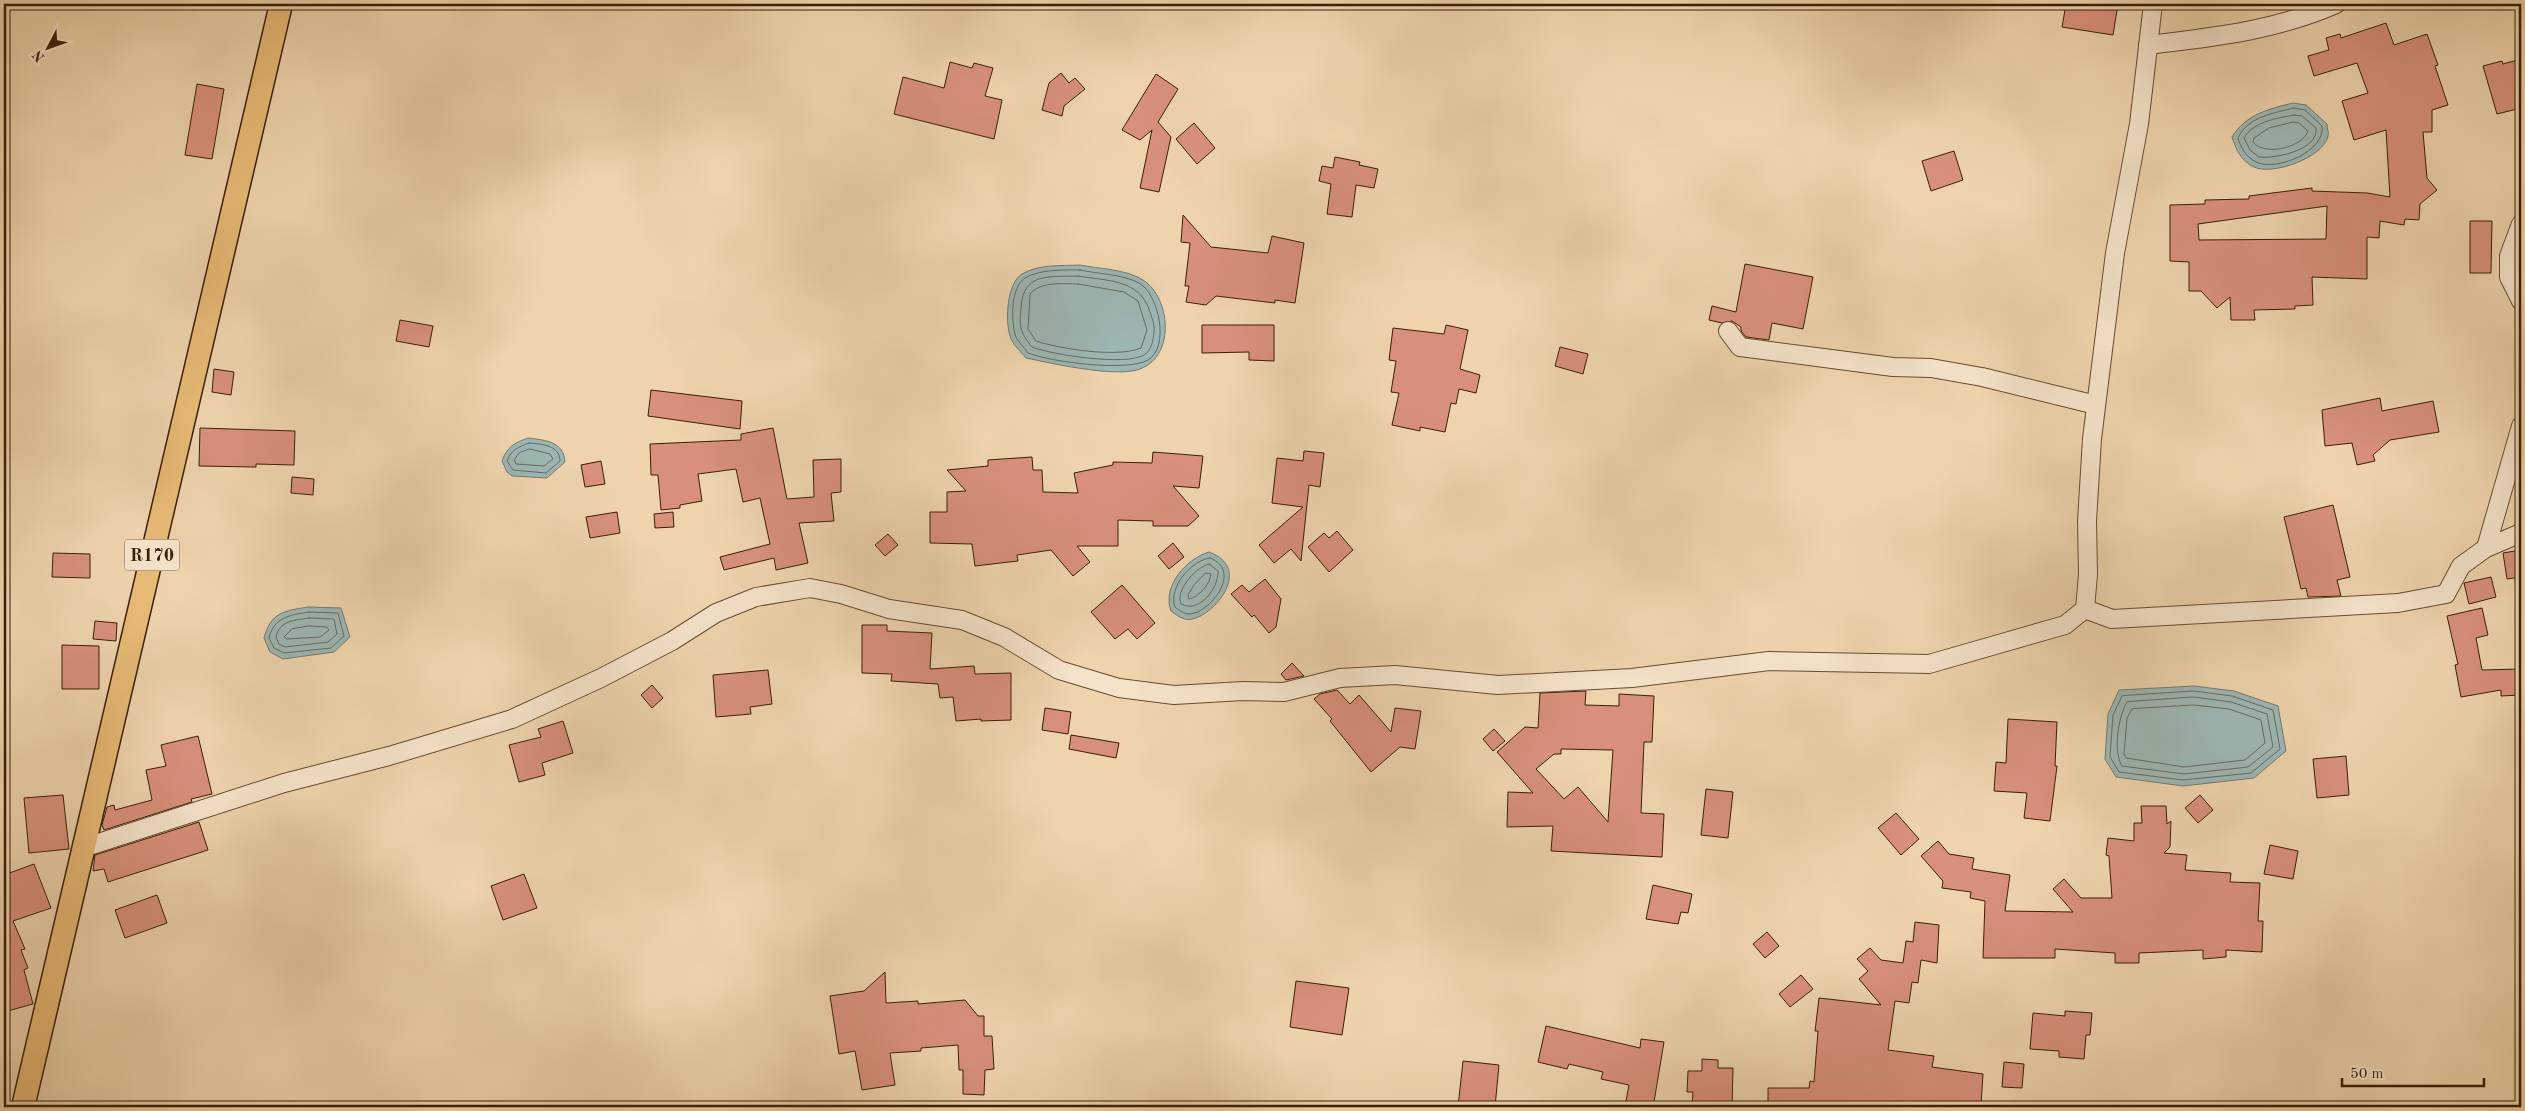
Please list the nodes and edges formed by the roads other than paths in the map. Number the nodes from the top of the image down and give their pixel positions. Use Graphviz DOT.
graph roads {
  1 [pos="281,4"];
  2 [pos="2153,4"];
  3 [pos="2336,4"];
  4 [pos="2148,45"];
  5 [pos="2521,224"];
  6 [pos="2521,301"];
  7 [pos="1728,331"];
  8 [pos="2096,404"];
  9 [pos="2521,426"];
  10 [pos="2521,533"];
  11 [pos="2486,548"];
  12 [pos="2085,609"];
  13 [pos="84,848"];
  14 [pos="23,1107"];
  1 -- 13 [label="main road, R170"];
  2 -- 4 [label="street"];
  3 -- 4 [label="street"];
  4 -- 8 [label="street"];
  5 -- 6 [label="street"];
  7 -- 8 [label="street"];
  8 -- 12 [label="street"];
  9 -- 11 [label="street"];
  10 -- 11 [label="street"];
  11 -- 12 [label="street"];
  12 -- 13 [label="street"];
  13 -- 14 [label="main road, R170"];
}
